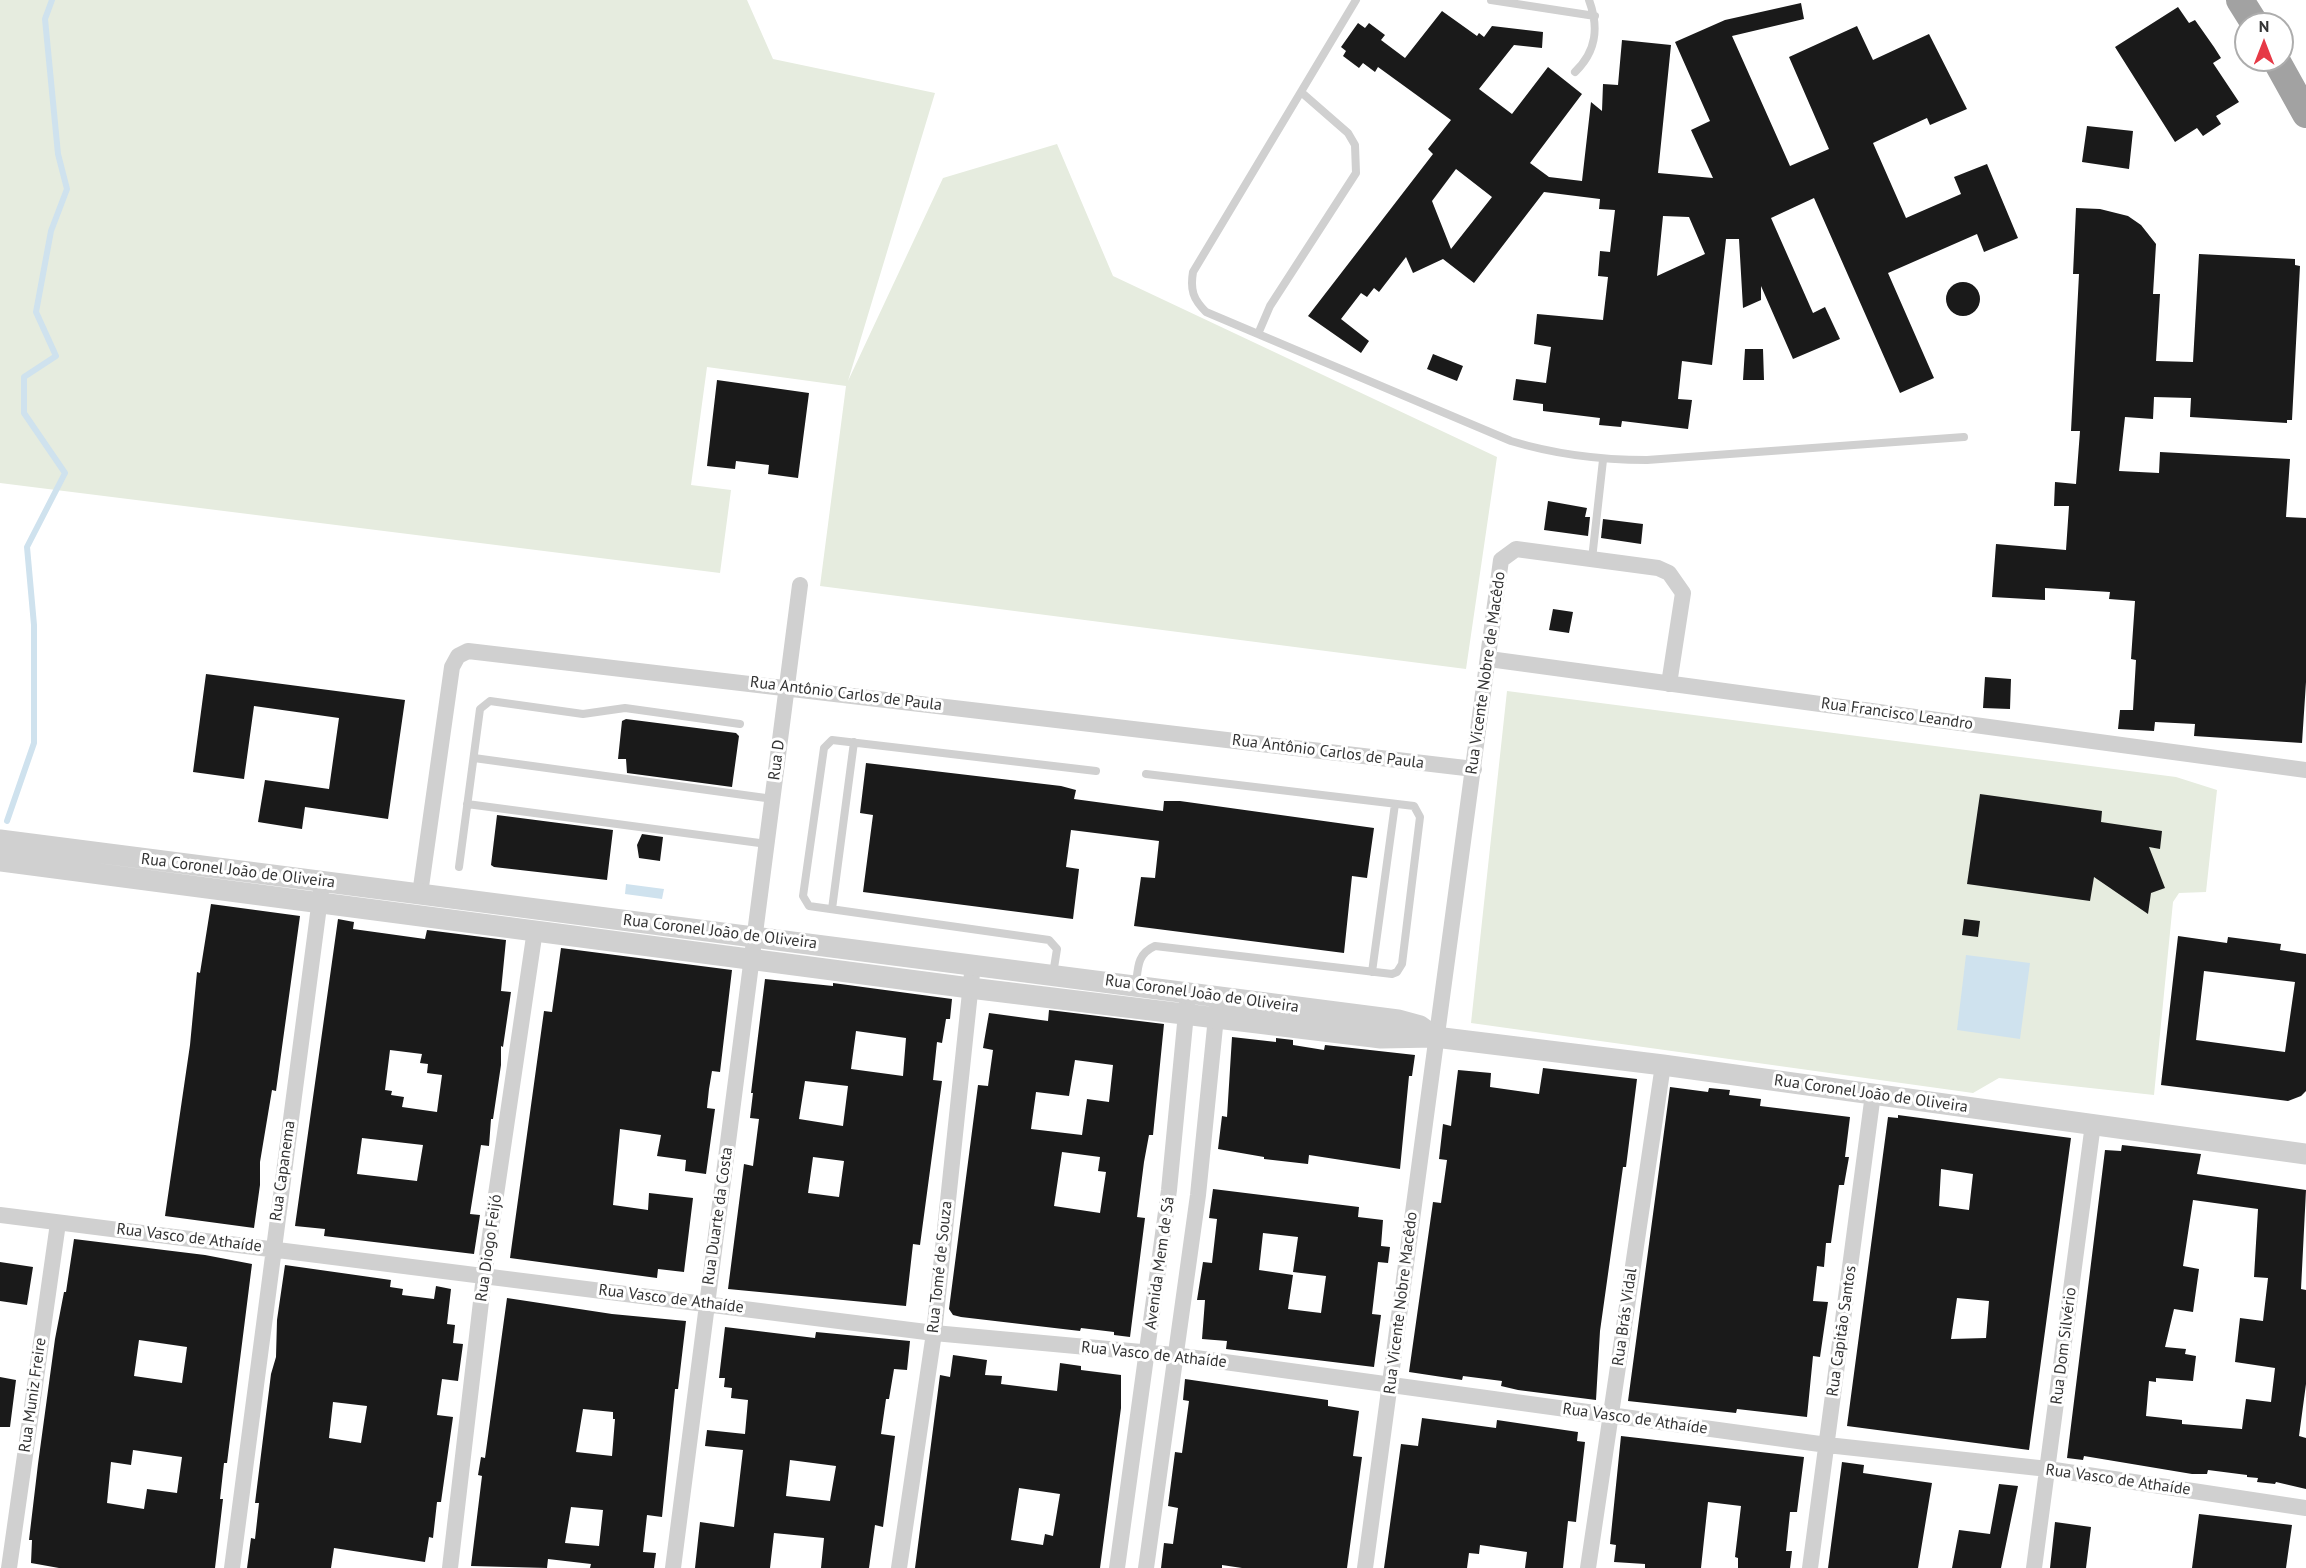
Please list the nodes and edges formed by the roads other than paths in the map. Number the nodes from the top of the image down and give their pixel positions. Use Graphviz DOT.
graph roads {
  1 [pos="1356,0"];
  2 [pos="1491,0"];
  3 [pos="1589,0"];
  4 [pos="1595,16"];
  5 [pos="1575,72"];
  6 [pos="2283,72"];
  7 [pos="1301,92"];
  8 [pos="2306,114"];
  9 [pos="1258,334"];
  10 [pos="1964,437"];
  11 [pos="1603,460"];
  12 [pos="1592,559"];
  13 [pos="800,585"];
  14 [pos="1489,659"];
  15 [pos="1669,684"];
  16 [pos="786,687"];
  17 [pos="740,724"];
  18 [pos="854,742"];
  19 [pos="474,758"];
  20 [pos="1474,769"];
  21 [pos="2306,770"];
  22 [pos="1096,771"];
  23 [pos="1146,774"];
  24 [pos="773,799"];
  25 [pos="467,804"];
  26 [pos="1395,804"];
  27 [pos="0,840"];
  28 [pos="767,844"];
  29 [pos="0,861"];
  30 [pos="459,867"];
  31 [pos="321,892"];
  32 [pos="420,894"];
  33 [pos="832,909"];
  34 [pos="536,930"];
  35 [pos="755,935"];
  36 [pos="752,958"];
  37 [pos="972,964"];
  38 [pos="1372,972"];
  39 [pos="1053,975"];
  40 [pos="1136,986"];
  41 [pos="970,988"];
  42 [pos="1187,1003"];
  43 [pos="1217,1007"];
  44 [pos="1435,1037"];
  45 [pos="1663,1065"];
  46 [pos="1873,1094"];
  47 [pos="2093,1124"];
  48 [pos="2306,1154"];
  49 [pos="1169,1190"];
  50 [pos="1198,1195"];
  51 [pos="0,1215"];
  52 [pos="58,1223"];
  53 [pos="272,1248"];
  54 [pos="484,1276"];
  55 [pos="706,1303"];
  56 [pos="934,1333"];
  57 [pos="1147,1353"];
  58 [pos="1174,1355"];
  59 [pos="1390,1387"];
  60 [pos="1610,1416"];
  61 [pos="1827,1445"];
  62 [pos="2048,1469"];
  63 [pos="2306,1508"];
  64 [pos="1120,1548"];
  65 [pos="1147,1560"];
  66 [pos="9,1568"];
  67 [pos="231,1568"];
  68 [pos="450,1568"];
  69 [pos="673,1568"];
  70 [pos="899,1568"];
  71 [pos="1117,1568"];
  72 [pos="1365,1568"];
  73 [pos="1588,1568"];
  74 [pos="1810,1568"];
  75 [pos="2034,1568"];
  1 -- 7 [label="lane"];
  2 -- 4 [label="lane"];
  3 -- 4 [label="lane"];
  4 -- 5 [label="lane"];
  6 -- 8 [label="highway"];
  7 -- 9 [label="lane"];
  7 -- 9 [label="lane"];
  9 -- 11 [label="lane"];
  10 -- 11 [label="lane"];
  11 -- 12 [label="lane"];
  12 -- 14 [label="street, Rua Vicente Nobre de Macêdo"];
  12 -- 15 [label="street, Rua Vicente Nobre de Macêdo"];
  13 -- 16 [label="street, Rua D"];
  14 -- 15 [label="street, Rua Francisco Leandro"];
  14 -- 20 [label="street, Rua Vicente Nobre de Macêdo"];
  15 -- 21 [label="street, Rua Francisco Leandro"];
  16 -- 20 [label="street, Rua Antônio Carlos de Paula"];
  16 -- 24 [label="street, Rua D"];
  16 -- 32 [label="street, Rua Antônio Carlos de Paula"];
  17 -- 19 [label="lane"];
  18 -- 22 [label="lane"];
  18 -- 33 [label="lane"];
  18 -- 33 [label="lane"];
  19 -- 24 [label="lane"];
  19 -- 25 [label="lane"];
  20 -- 44 [label="street, Rua Vicente Nobre de Macêdo"];
  23 -- 26 [label="lane"];
  24 -- 28 [label="street, Rua D"];
  25 -- 28 [label="lane"];
  25 -- 30 [label="lane"];
  26 -- 38 [label="lane"];
  26 -- 38 [label="lane"];
  27 -- 31 [label="street, Rua Coronel João de Oliveira"];
  28 -- 35 [label="street, Rua D"];
  29 -- 31 [label="street, Rua Coronel João de Oliveira"];
  31 -- 32 [label="street, Rua Coronel João de Oliveira"];
  31 -- 34 [label="street, Rua Coronel João de Oliveira"];
  31 -- 53 [label="street, Rua Capanema"];
  32 -- 35 [label="street, Rua Coronel João de Oliveira"];
  33 -- 39 [label="lane"];
  34 -- 36 [label="street, Rua Coronel João de Oliveira"];
  34 -- 54 [label="street, Rua Diogo Feijó"];
  35 -- 36 [label="street, Rua Duarte da Costa"];
  35 -- 37 [label="street, Rua Coronel João de Oliveira"];
  36 -- 41 [label="street, Rua Coronel João de Oliveira"];
  36 -- 55 [label="street, Rua Duarte da Costa"];
  37 -- 39 [label="street, Rua Coronel João de Oliveira"];
  37 -- 41 [label="street, Rua Tomé de Souza"];
  38 -- 40 [label="lane"];
  39 -- 40 [label="street, Rua Coronel João de Oliveira"];
  40 -- 42 [label="street, Rua Coronel João de Oliveira"];
  41 -- 42 [label="street, Rua Coronel João de Oliveira"];
  41 -- 56 [label="street, Rua Tomé de Souza"];
  42 -- 43 [label="street, Rua Coronel João de Oliveira"];
  42 -- 49 [label="street, Avenida Mem de Sá"];
  43 -- 44 [label="street, Rua Coronel João de Oliveira"];
  43 -- 50 [label="street, Avenida Mem de Sá"];
  44 -- 45 [label="street, Rua Coronel João de Oliveira"];
  44 -- 59 [label="street, Rua Vicente Nobre Macêdo"];
  45 -- 46 [label="street, Rua Coronel João de Oliveira"];
  45 -- 60 [label="street, Rua Brás Vidal"];
  46 -- 47 [label="street, Rua Coronel João de Oliveira"];
  46 -- 61 [label="street, Rua Capitão Santos"];
  47 -- 48 [label="street, Rua Coronel João de Oliveira"];
  47 -- 62 [label="street, Rua Dom Silvério"];
  49 -- 50 [label="street"];
  49 -- 57 [label="street, Avenida Mem de Sá"];
  50 -- 58 [label="street, Avenida Mem de Sá"];
  51 -- 52 [label="street, Rua Vasco de Athaíde"];
  52 -- 53 [label="street, Rua Vasco de Athaíde"];
  52 -- 66 [label="street, Rua Muniz Freire"];
  53 -- 54 [label="street, Rua Vasco de Athaíde"];
  53 -- 67 [label="street, Rua Capanema"];
  54 -- 55 [label="street, Rua Vasco de Athaíde"];
  54 -- 68 [label="street, Rua Diogo Feijó"];
  55 -- 56 [label="street, Rua Vasco de Athaíde"];
  55 -- 69 [label="street, Rua Duarte da Costa"];
  56 -- 57 [label="street, Rua Vasco de Athaíde"];
  56 -- 70 [label="street, Rua Tomé de Souza"];
  57 -- 58 [label="street, Rua Vasco de Athaíde"];
  57 -- 64 [label="street, Avenida Mem de Sá"];
  58 -- 59 [label="street, Rua Vasco de Athaíde"];
  58 -- 65 [label="street, Avenida Mem de Sá"];
  59 -- 60 [label="street, Rua Vasco de Athaíde"];
  59 -- 72 [label="street, Rua Vicente Nobre Macêdo"];
  60 -- 61 [label="street, Rua Vasco de Athaíde"];
  60 -- 73 [label="street, Rua Brás Vidal"];
  61 -- 62 [label="street, Rua Vasco de Athaíde"];
  61 -- 74 [label="street, Rua Capitão Santos"];
  62 -- 63 [label="street, Rua Vasco de Athaíde"];
  62 -- 75 [label="street, Rua Dom Silvério"];
  64 -- 65 [label="street"];
  64 -- 71 [label="street, Avenida Mem de Sá"];
}
